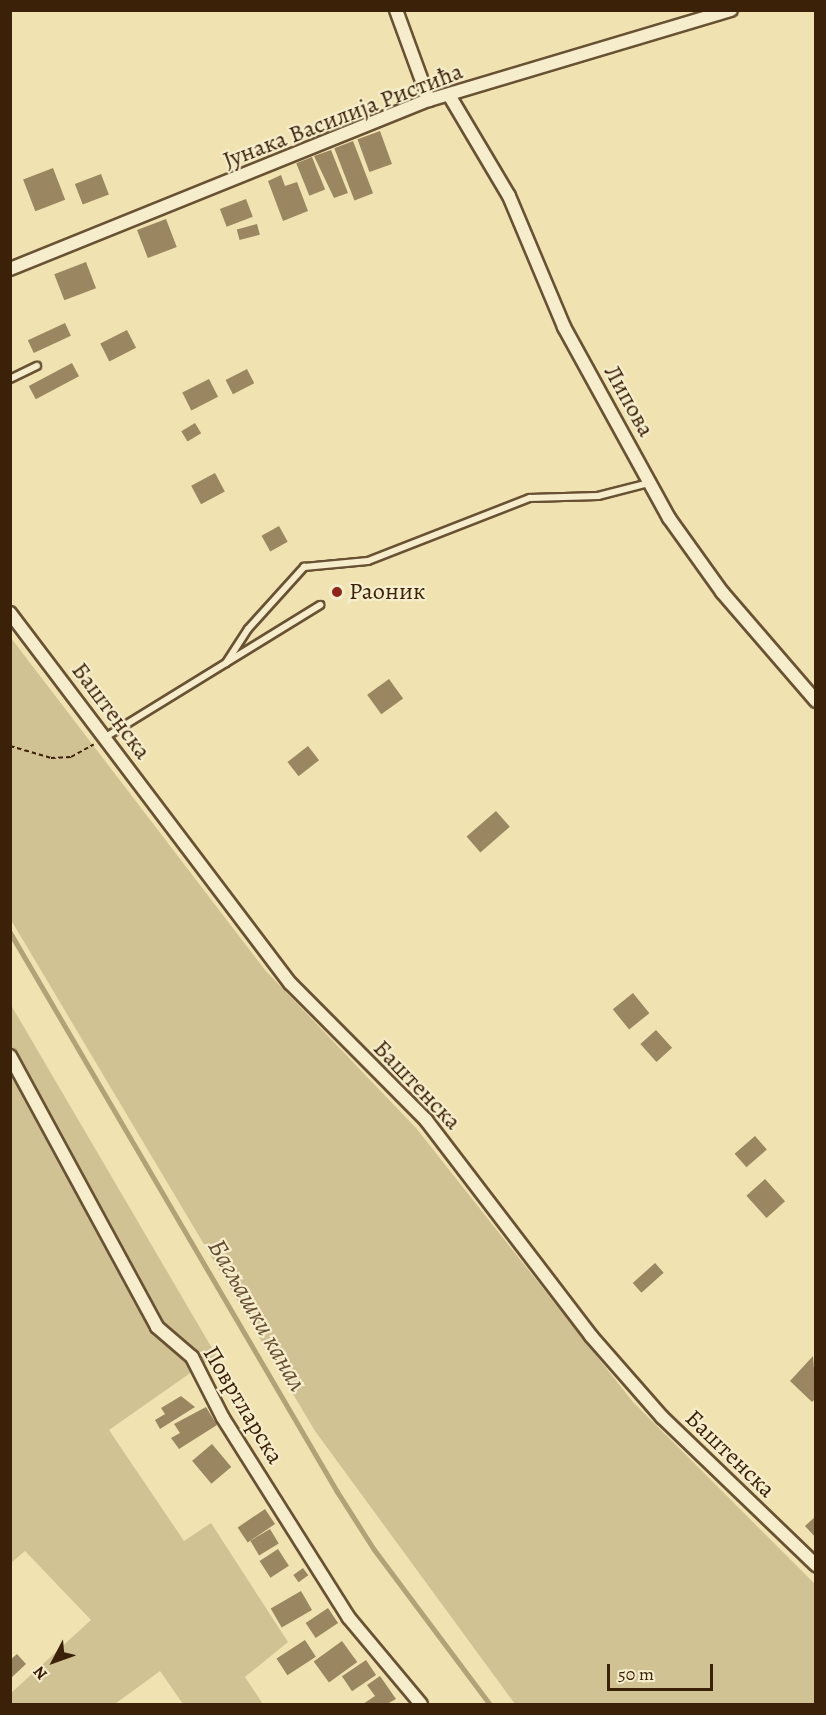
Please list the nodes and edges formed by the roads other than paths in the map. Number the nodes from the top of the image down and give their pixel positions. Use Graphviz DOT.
graph roads {
  1 [pos="396,10"];
  2 [pos="731,10"];
  3 [pos="448,95"];
  4 [pos="429,100"];
  5 [pos="10,269"];
  6 [pos="37,366"];
  7 [pos="10,379"];
  8 [pos="649,483"];
  9 [pos="320,605"];
  10 [pos="10,613"];
  11 [pos="226,663"];
  12 [pos="816,700"];
  13 [pos="104,738"];
  14 [pos="10,1056"];
  15 [pos="816,1565"];
  16 [pos="421,1704"];
  1 -- 4 [label="street"];
  2 -- 3 [label="street, Јунака Василија Ристића"];
  3 -- 4 [label="street, Јунака Василија Ристића"];
  3 -- 8 [label="street, Липова"];
  4 -- 5 [label="street, Јунака Василија Ристића"];
  6 -- 7 [label="lane"];
  8 -- 11 [label="lane"];
  8 -- 12 [label="street, Липова"];
  9 -- 11 [label="lane"];
  10 -- 13 [label="street, Баштенска"];
  11 -- 13 [label="lane"];
  13 -- 15 [label="street, Баштенска"];
  14 -- 16 [label="street, Повртларска"];
}
